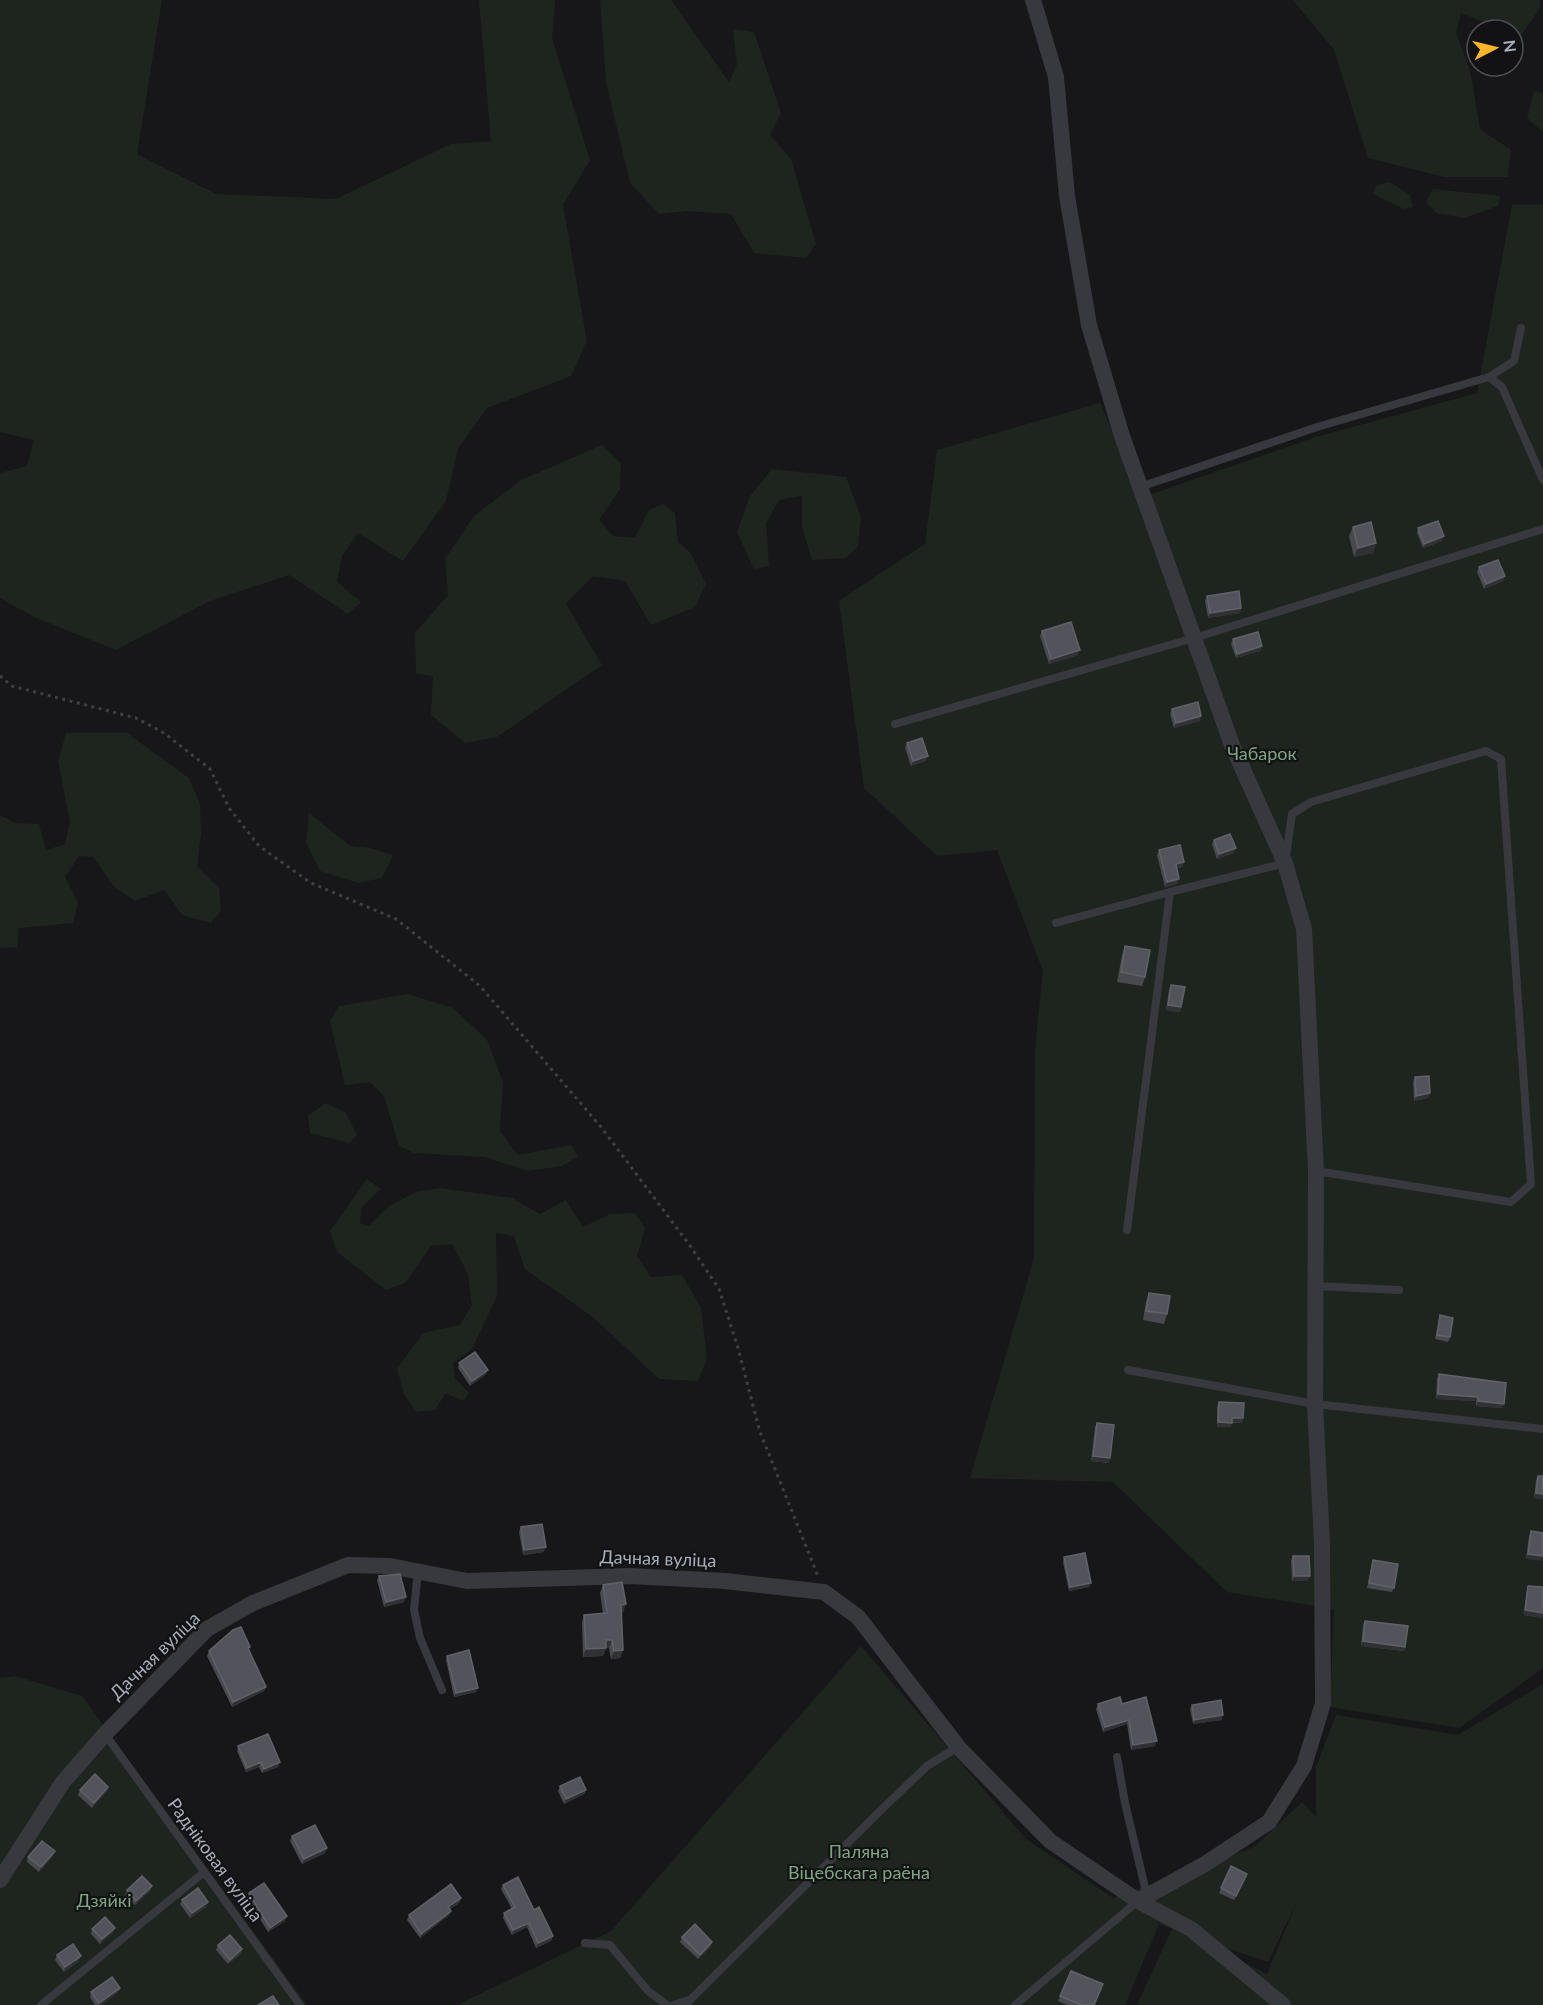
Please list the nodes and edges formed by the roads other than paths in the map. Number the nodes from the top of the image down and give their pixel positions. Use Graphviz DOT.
graph roads {
  1 [pos="1034,0"];
  2 [pos="1521,328"];
  3 [pos="1489,377"];
  4 [pos="1543,480"];
  5 [pos="1140,487"];
  6 [pos="1543,529"];
  7 [pos="1194,638"];
  8 [pos="895,724"];
  9 [pos="1285,863"];
  10 [pos="1170,892"];
  11 [pos="1056,923"];
  12 [pos="1316,1171"];
  13 [pos="1127,1230"];
  14 [pos="1316,1286"];
  15 [pos="1399,1290"];
  16 [pos="1128,1370"];
  17 [pos="1315,1404"];
  18 [pos="1543,1429"];
  19 [pos="418,1571"];
  20 [pos="442,1690"];
  21 [pos="105,1734"];
  22 [pos="958,1747"];
  23 [pos="1117,1757"];
  24 [pos="202,1873"];
  25 [pos="0,1880"];
  26 [pos="1142,1899"];
  27 [pos="585,1942"];
  28 [pos="687,2002"];
  29 [pos="41,2005"];
  30 [pos="300,2005"];
  31 [pos="668,2005"];
  32 [pos="674,2005"];
  33 [pos="1015,2005"];
  34 [pos="1283,2005"];
  1 -- 5 [label="street"];
  2 -- 3 [label="lane"];
  3 -- 4 [label="lane"];
  3 -- 5 [label="lane"];
  5 -- 7 [label="street"];
  6 -- 7 [label="lane"];
  7 -- 8 [label="lane"];
  7 -- 9 [label="street"];
  9 -- 10 [label="lane"];
  9 -- 12 [label="street"];
  9 -- 12 [label="lane"];
  10 -- 11 [label="lane"];
  10 -- 13 [label="lane"];
  12 -- 14 [label="street"];
  14 -- 15 [label="lane"];
  14 -- 17 [label="street"];
  16 -- 17 [label="lane"];
  17 -- 18 [label="lane"];
  17 -- 26 [label="street"];
  19 -- 20 [label="lane"];
  19 -- 21 [label="street, Дачная вуліца"];
  19 -- 22 [label="street, Дачная вуліца"];
  21 -- 24 [label="lane, Радніковая вуліца"];
  21 -- 25 [label="street, Дачная вуліца"];
  22 -- 26 [label="street"];
  22 -- 28 [label="lane"];
  23 -- 26 [label="lane"];
  24 -- 29 [label="lane"];
  24 -- 30 [label="lane, Радніковая вуліца"];
  26 -- 33 [label="lane"];
  26 -- 34 [label="street"];
  27 -- 31 [label="lane"];
  28 -- 32 [label="lane"];
}
